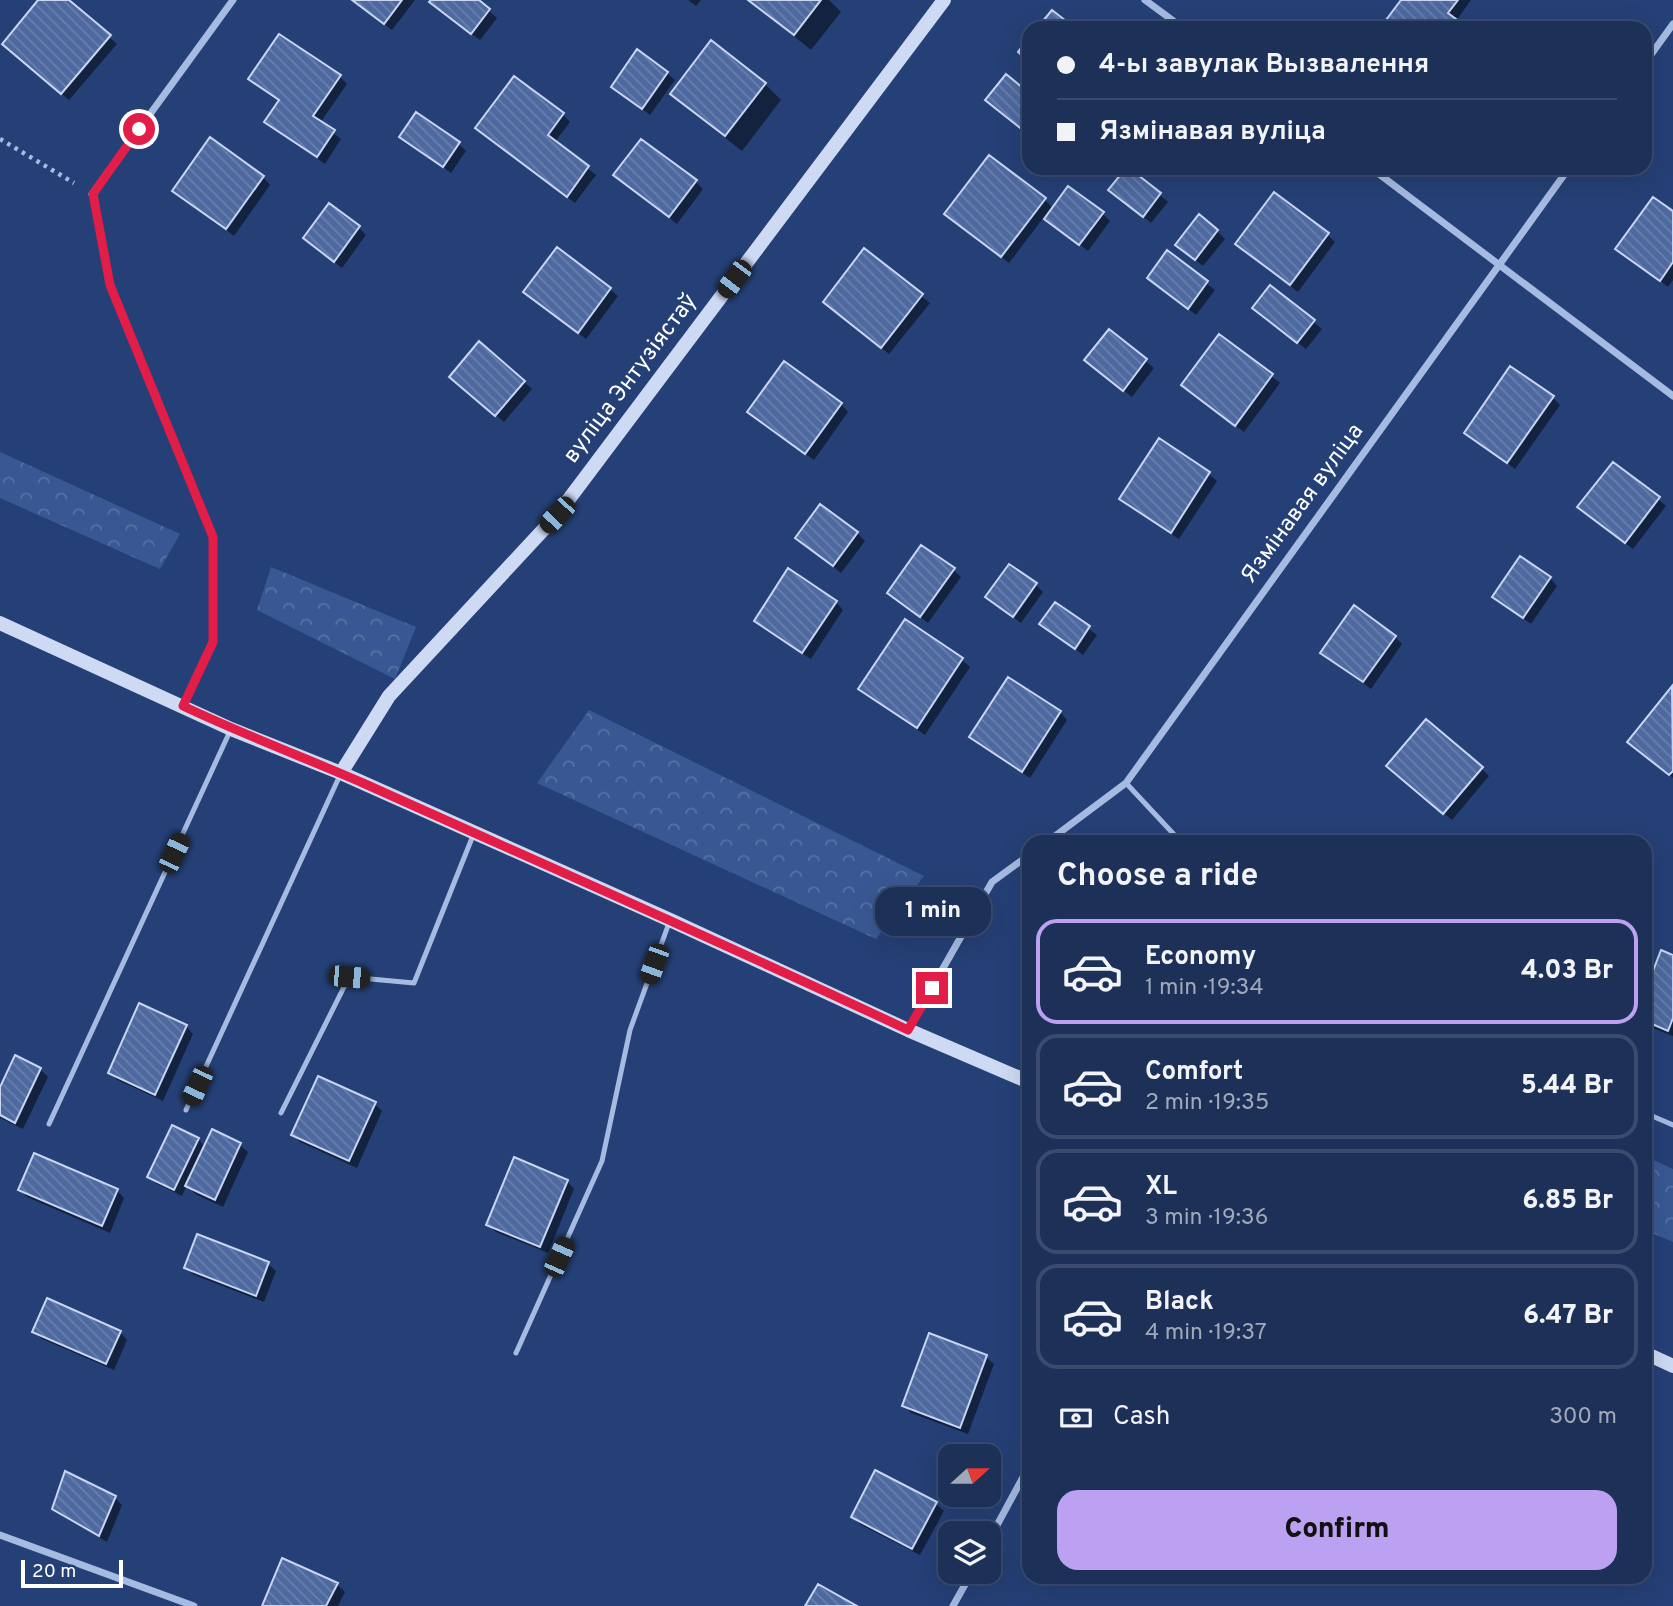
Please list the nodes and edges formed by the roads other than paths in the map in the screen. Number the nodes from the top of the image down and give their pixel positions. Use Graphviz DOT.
graph roads {
  1 [pos="233,0"];
  2 [pos="944,0"];
  3 [pos="1145,0"];
  4 [pos="1174,21"];
  5 [pos="1673,24"];
  6 [pos="1652,53"];
  7 [pos="1380,175"];
  8 [pos="1564,175"];
  9 [pos="93,194"];
  10 [pos="1500,264"];
  11 [pos="1673,396"];
  12 [pos="0,623"];
  13 [pos="183,706"];
  14 [pos="231,729"];
  15 [pos="341,774"];
  16 [pos="1126,783"];
  17 [pos="474,833"];
  18 [pos="1056,835"];
  19 [pos="1174,835"];
  20 [pos="1022,860"];
  21 [pos="670,920"];
  22 [pos="908,1030"];
  23 [pos="1022,1079"];
  24 [pos="186,1110"];
  25 [pos="281,1113"];
  26 [pos="1652,1116"];
  27 [pos="49,1124"];
  28 [pos="1673,1125"];
  29 [pos="516,1353"];
  30 [pos="1652,1356"];
  31 [pos="1673,1366"];
  32 [pos="1022,1479"];
  33 [pos="999,1521"];
  34 [pos="0,1535"];
  35 [pos="965,1584"];
  36 [pos="194,1606"];
  37 [pos="953,1606"];
  1 -- 9 [label="street"];
  2 -- 15 [label="main road, вуліца Энтузіястаў"];
  3 -- 4 [label="street"];
  5 -- 6 [label="street"];
  7 -- 10 [label="street"];
  8 -- 10 [label="street, Язмінавая вуліца"];
  9 -- 13 [label="lane"];
  10 -- 11 [label="street"];
  10 -- 16 [label="street, Язмінавая вуліца"];
  12 -- 13 [label="main road"];
  13 -- 14 [label="main road"];
  14 -- 15 [label="main road"];
  14 -- 27 [label="lane"];
  15 -- 17 [label="main road"];
  15 -- 24 [label="lane"];
  16 -- 18 [label="street, Язмінавая вуліца"];
  16 -- 19 [label="lane"];
  17 -- 21 [label="main road"];
  17 -- 25 [label="lane"];
  20 -- 22 [label="street"];
  21 -- 22 [label="main road"];
  21 -- 29 [label="lane"];
  22 -- 23 [label="main road"];
  26 -- 28 [label="lane"];
  30 -- 31 [label="main road"];
  32 -- 33 [label="street"];
  34 -- 36 [label="street"];
  35 -- 37 [label="street"];
}
